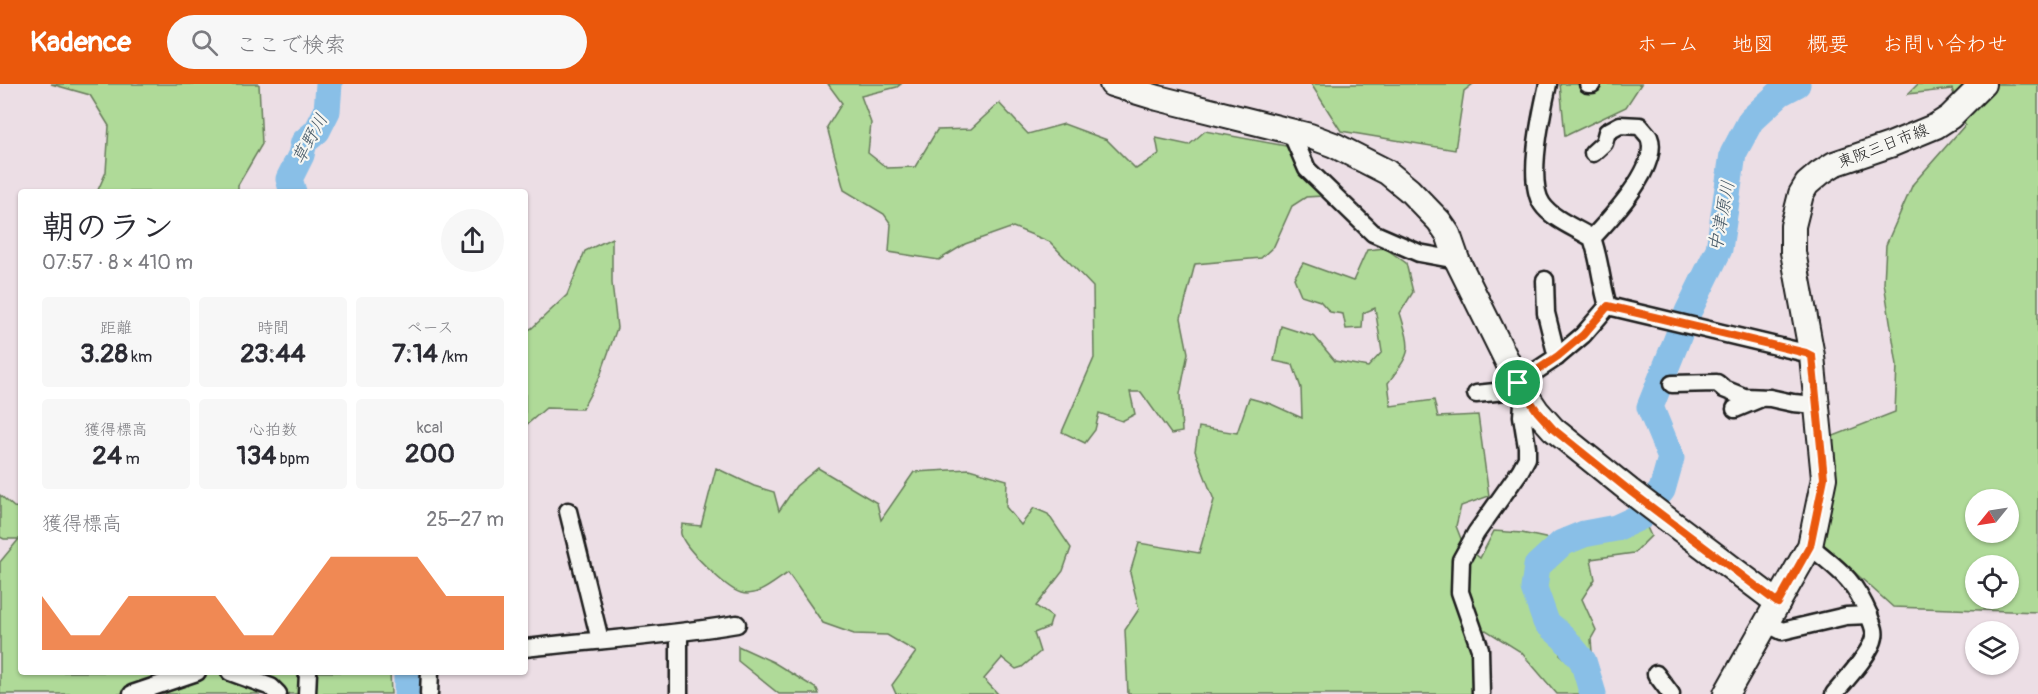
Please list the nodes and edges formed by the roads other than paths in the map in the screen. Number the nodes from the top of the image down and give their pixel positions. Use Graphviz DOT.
graph roads {
  1 [pos="1112,84"];
  2 [pos="1548,84"];
  3 [pos="1983,84"];
  4 [pos="1290,130"];
  5 [pos="1593,153"];
  6 [pos="1592,238"];
  7 [pos="1457,260"];
  8 [pos="1545,280"];
  9 [pos="1608,306"];
  10 [pos="1812,356"];
  11 [pos="1557,357"];
  12 [pos="1672,384"];
  13 [pos="1521,388"];
  14 [pos="1476,394"];
  15 [pos="1760,399"];
  16 [pos="1817,405"];
  17 [pos="1735,409"];
  18 [pos="568,511"];
  19 [pos="1810,546"];
  20 [pos="1772,613"];
  21 [pos="1869,615"];
  22 [pos="737,624"];
  23 [pos="679,634"];
  24 [pos="600,639"];
  25 [pos="528,648"];
  26 [pos="1656,674"];
  27 [pos="188,675"];
  28 [pos="238,675"];
  29 [pos="308,675"];
  30 [pos="430,675"];
  31 [pos="132,694"];
  32 [pos="278,694"];
  33 [pos="307,694"];
  34 [pos="429,694"];
  35 [pos="679,694"];
  36 [pos="1481,694"];
  37 [pos="1671,694"];
  38 [pos="1726,694"];
  39 [pos="1834,694"];
  1 -- 4 [label="street"];
  2 -- 6 [label="street"];
  3 -- 10 [label="street, 東阪三日市線"];
  4 -- 7 [label="street"];
  4 -- 7 [label="street"];
  5 -- 6 [label="street"];
  6 -- 9 [label="street"];
  7 -- 13 [label="street"];
  8 -- 11 [label="street"];
  9 -- 10 [label="street"];
  9 -- 11 [label="street"];
  10 -- 16 [label="street, 東阪三日市線"];
  11 -- 13 [label="street"];
  12 -- 15 [label="street"];
  13 -- 14 [label="street"];
  13 -- 20 [label="street"];
  13 -- 36 [label="street"];
  15 -- 16 [label="street"];
  15 -- 17 [label="street"];
  16 -- 19 [label="street, 東阪三日市線"];
  18 -- 24 [label="street"];
  19 -- 20 [label="street, 東阪三日市線"];
  19 -- 21 [label="street"];
  20 -- 21 [label="street"];
  20 -- 38 [label="street, 東阪三日市線"];
  21 -- 39 [label="street"];
  22 -- 23 [label="street"];
  23 -- 24 [label="street"];
  23 -- 35 [label="street"];
  24 -- 25 [label="street"];
  26 -- 37 [label="street"];
  27 -- 31 [label="street"];
  28 -- 32 [label="street"];
  29 -- 33 [label="street"];
  30 -- 34 [label="street"];
}
